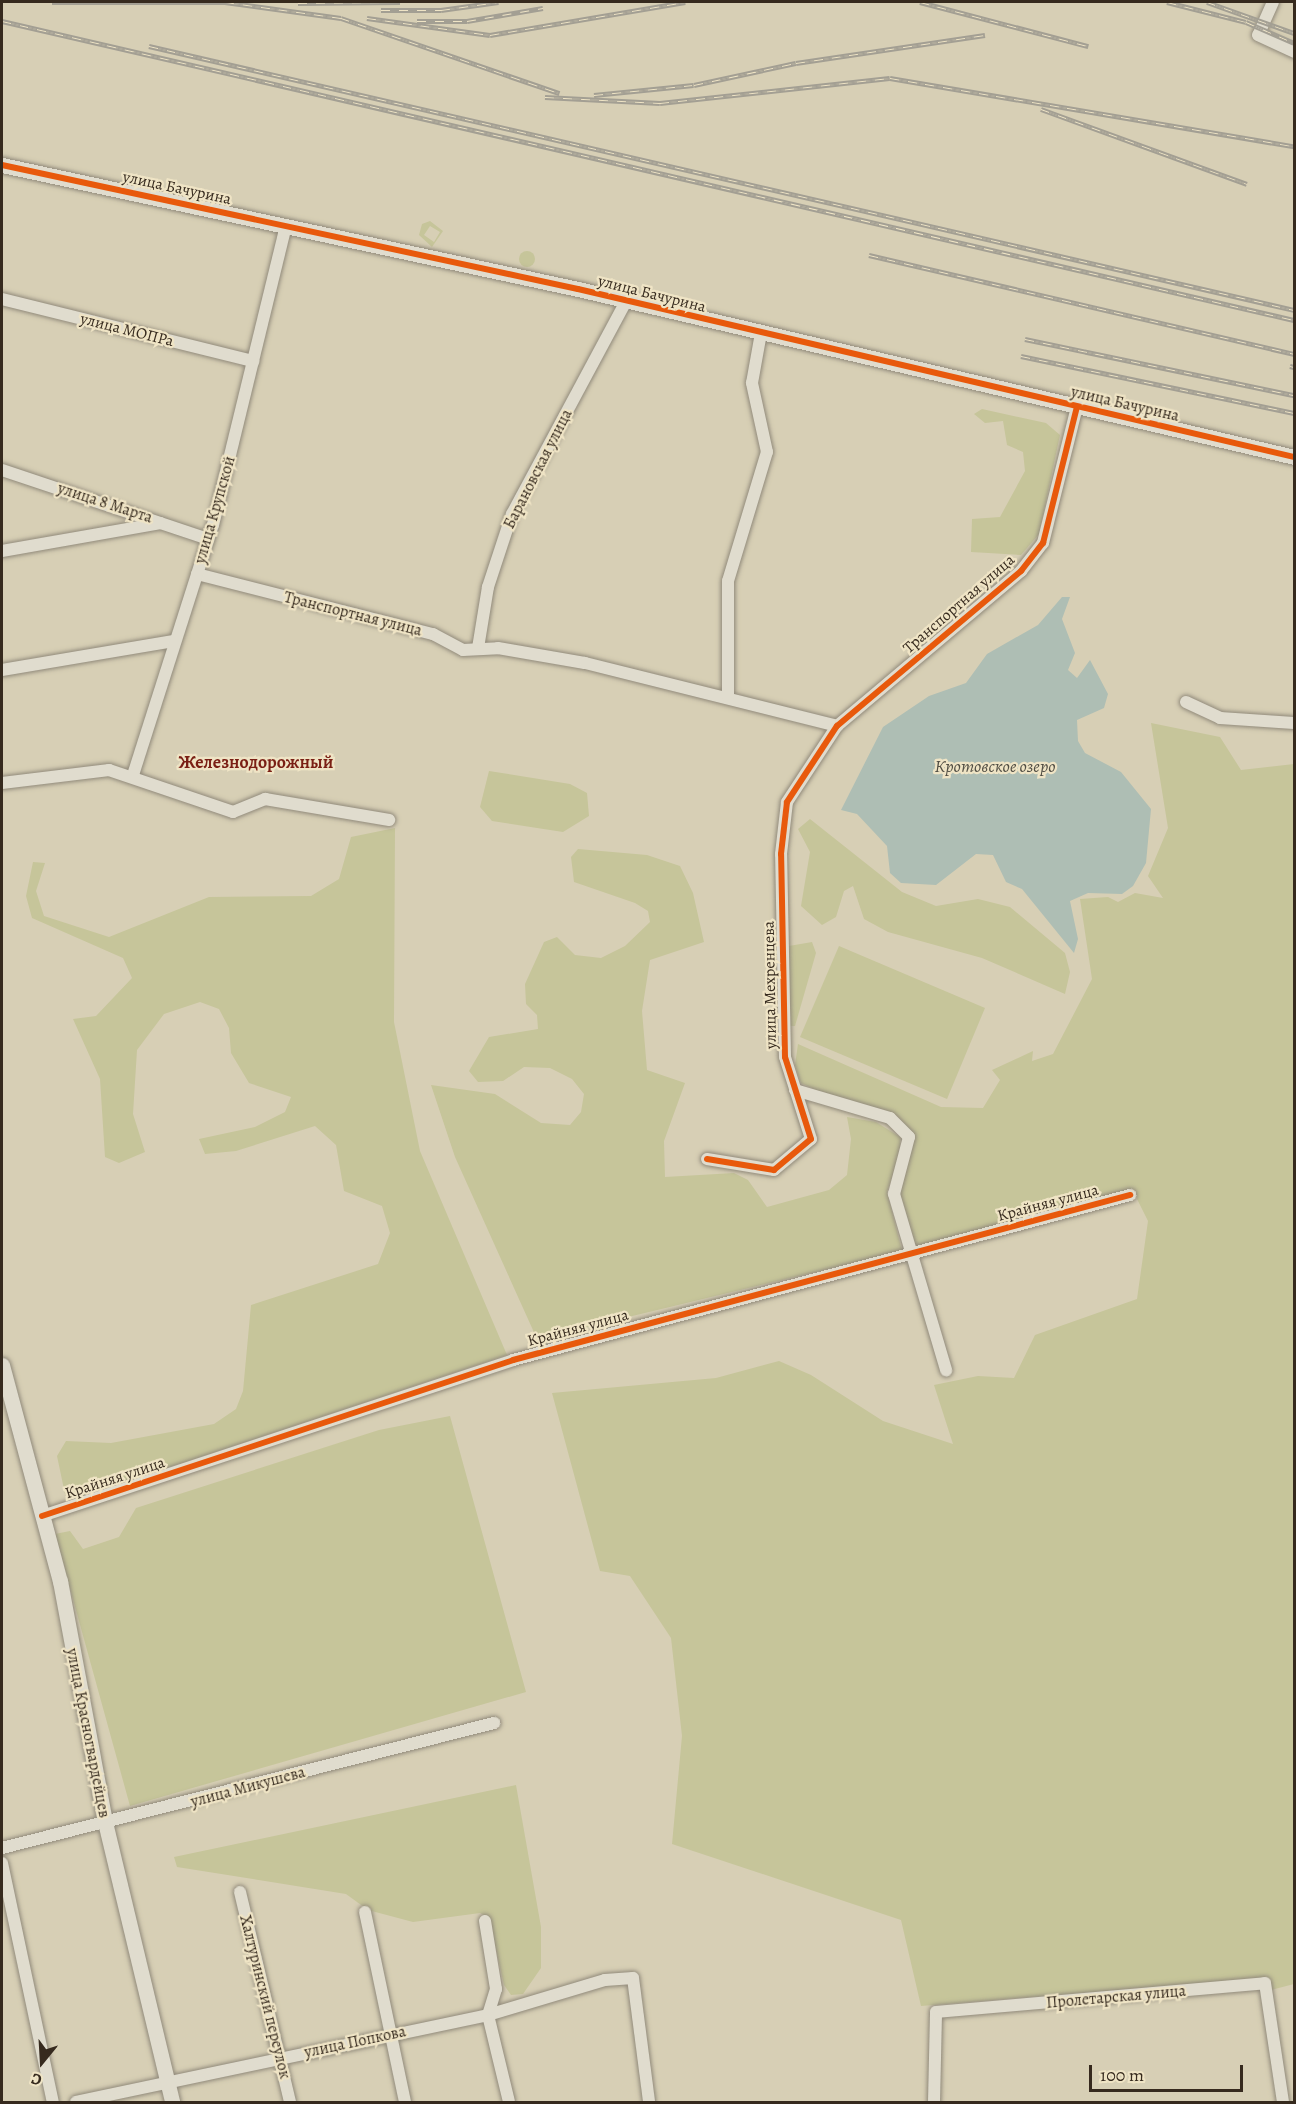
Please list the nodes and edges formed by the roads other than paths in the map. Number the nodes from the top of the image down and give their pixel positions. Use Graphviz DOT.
graph roads {
  1 [pos="1273,2"];
  2 [pos="1294,52"];
  3 [pos="2,165"];
  4 [pos="286,226"];
  5 [pos="2,299"];
  6 [pos="626,301"];
  7 [pos="761,333"];
  8 [pos="253,361"];
  9 [pos="1077,407"];
  10 [pos="1294,457"];
  11 [pos="2,470"];
  12 [pos="165,522"];
  13 [pos="208,539"];
  14 [pos="2,551"];
  15 [pos="197,574"];
  16 [pos="174,641"];
  17 [pos="478,648"];
  18 [pos="2,670"];
  19 [pos="728,697"];
  20 [pos="1185,702"];
  21 [pos="1294,723"];
  22 [pos="837,726"];
  23 [pos="133,775"];
  24 [pos="2,783"];
  25 [pos="389,820"];
  26 [pos="795,1090"];
  27 [pos="707,1159"];
  28 [pos="1130,1195"];
  29 [pos="910,1255"];
  30 [pos="2,1365"];
  31 [pos="946,1370"];
  32 [pos="42,1516"];
  33 [pos="494,1723"];
  34 [pos="105,1822"];
  35 [pos="2,1848"];
  36 [pos="2,1863"];
  37 [pos="240,1892"];
  38 [pos="365,1912"];
  39 [pos="485,1921"];
  40 [pos="488,2015"];
  41 [pos="390,2033"];
  42 [pos="280,2058"];
  43 [pos="167,2081"];
  44 [pos="53,2103"];
  45 [pos="76,2103"];
  46 [pos="172,2103"];
  47 [pos="290,2103"];
  48 [pos="405,2103"];
  49 [pos="508,2103"];
  50 [pos="649,2103"];
  51 [pos="934,2103"];
  52 [pos="1283,2103"];
  1 -- 2 [label="street"];
  3 -- 4 [label="street, улица Бачурина"];
  4 -- 6 [label="street, улица Бачурина"];
  4 -- 8 [label="street, улица Крупской"];
  5 -- 8 [label="street, улица МОПРа"];
  6 -- 7 [label="street, улица Бачурина"];
  6 -- 17 [label="street, Барановская улица"];
  7 -- 9 [label="street, улица Бачурина"];
  7 -- 19 [label="street"];
  8 -- 13 [label="street, улица Крупской"];
  9 -- 10 [label="street, улица Бачурина"];
  9 -- 22 [label="street, Транспортная улица"];
  11 -- 12 [label="street, улица 8 Марта"];
  12 -- 13 [label="street, улица 8 Марта"];
  12 -- 14 [label="street"];
  13 -- 15 [label="street, улица Крупской"];
  15 -- 16 [label="street, улица Крупской"];
  15 -- 17 [label="street, Транспортная улица"];
  16 -- 18 [label="street"];
  16 -- 23 [label="street, улица Крупской"];
  17 -- 19 [label="street, Транспортная улица"];
  19 -- 22 [label="street, Транспортная улица"];
  20 -- 21 [label="street"];
  22 -- 26 [label="street, улица Мехренцева"];
  23 -- 24 [label="street"];
  23 -- 25 [label="street"];
  26 -- 27 [label="street, улица Мехренцева"];
  26 -- 29 [label="street"];
  28 -- 29 [label="street, Крайняя улица"];
  29 -- 31 [label="street"];
  29 -- 32 [label="street, Крайняя улица"];
  30 -- 32 [label="street, улица Красногвардейцев"];
  32 -- 34 [label="street, улица Красногвардейцев"];
  33 -- 34 [label="street, улица Микушева"];
  34 -- 35 [label="street, улица Микушева"];
  34 -- 43 [label="street, улица Красногвардейцев"];
  36 -- 44 [label="street"];
  37 -- 42 [label="street, Халтуринский переулок"];
  38 -- 41 [label="street"];
  39 -- 40 [label="street"];
  40 -- 41 [label="street, улица Попкова"];
  40 -- 49 [label="street"];
  40 -- 50 [label="street, улица Попкова"];
  41 -- 42 [label="street, улица Попкова"];
  41 -- 48 [label="street"];
  42 -- 43 [label="street, улица Попкова"];
  42 -- 47 [label="street, Халтуринский переулок"];
  43 -- 45 [label="street, улица Попкова"];
  43 -- 46 [label="street, улица Красногвардейцев"];
  51 -- 52 [label="street, Пролетарская улица"];
}
